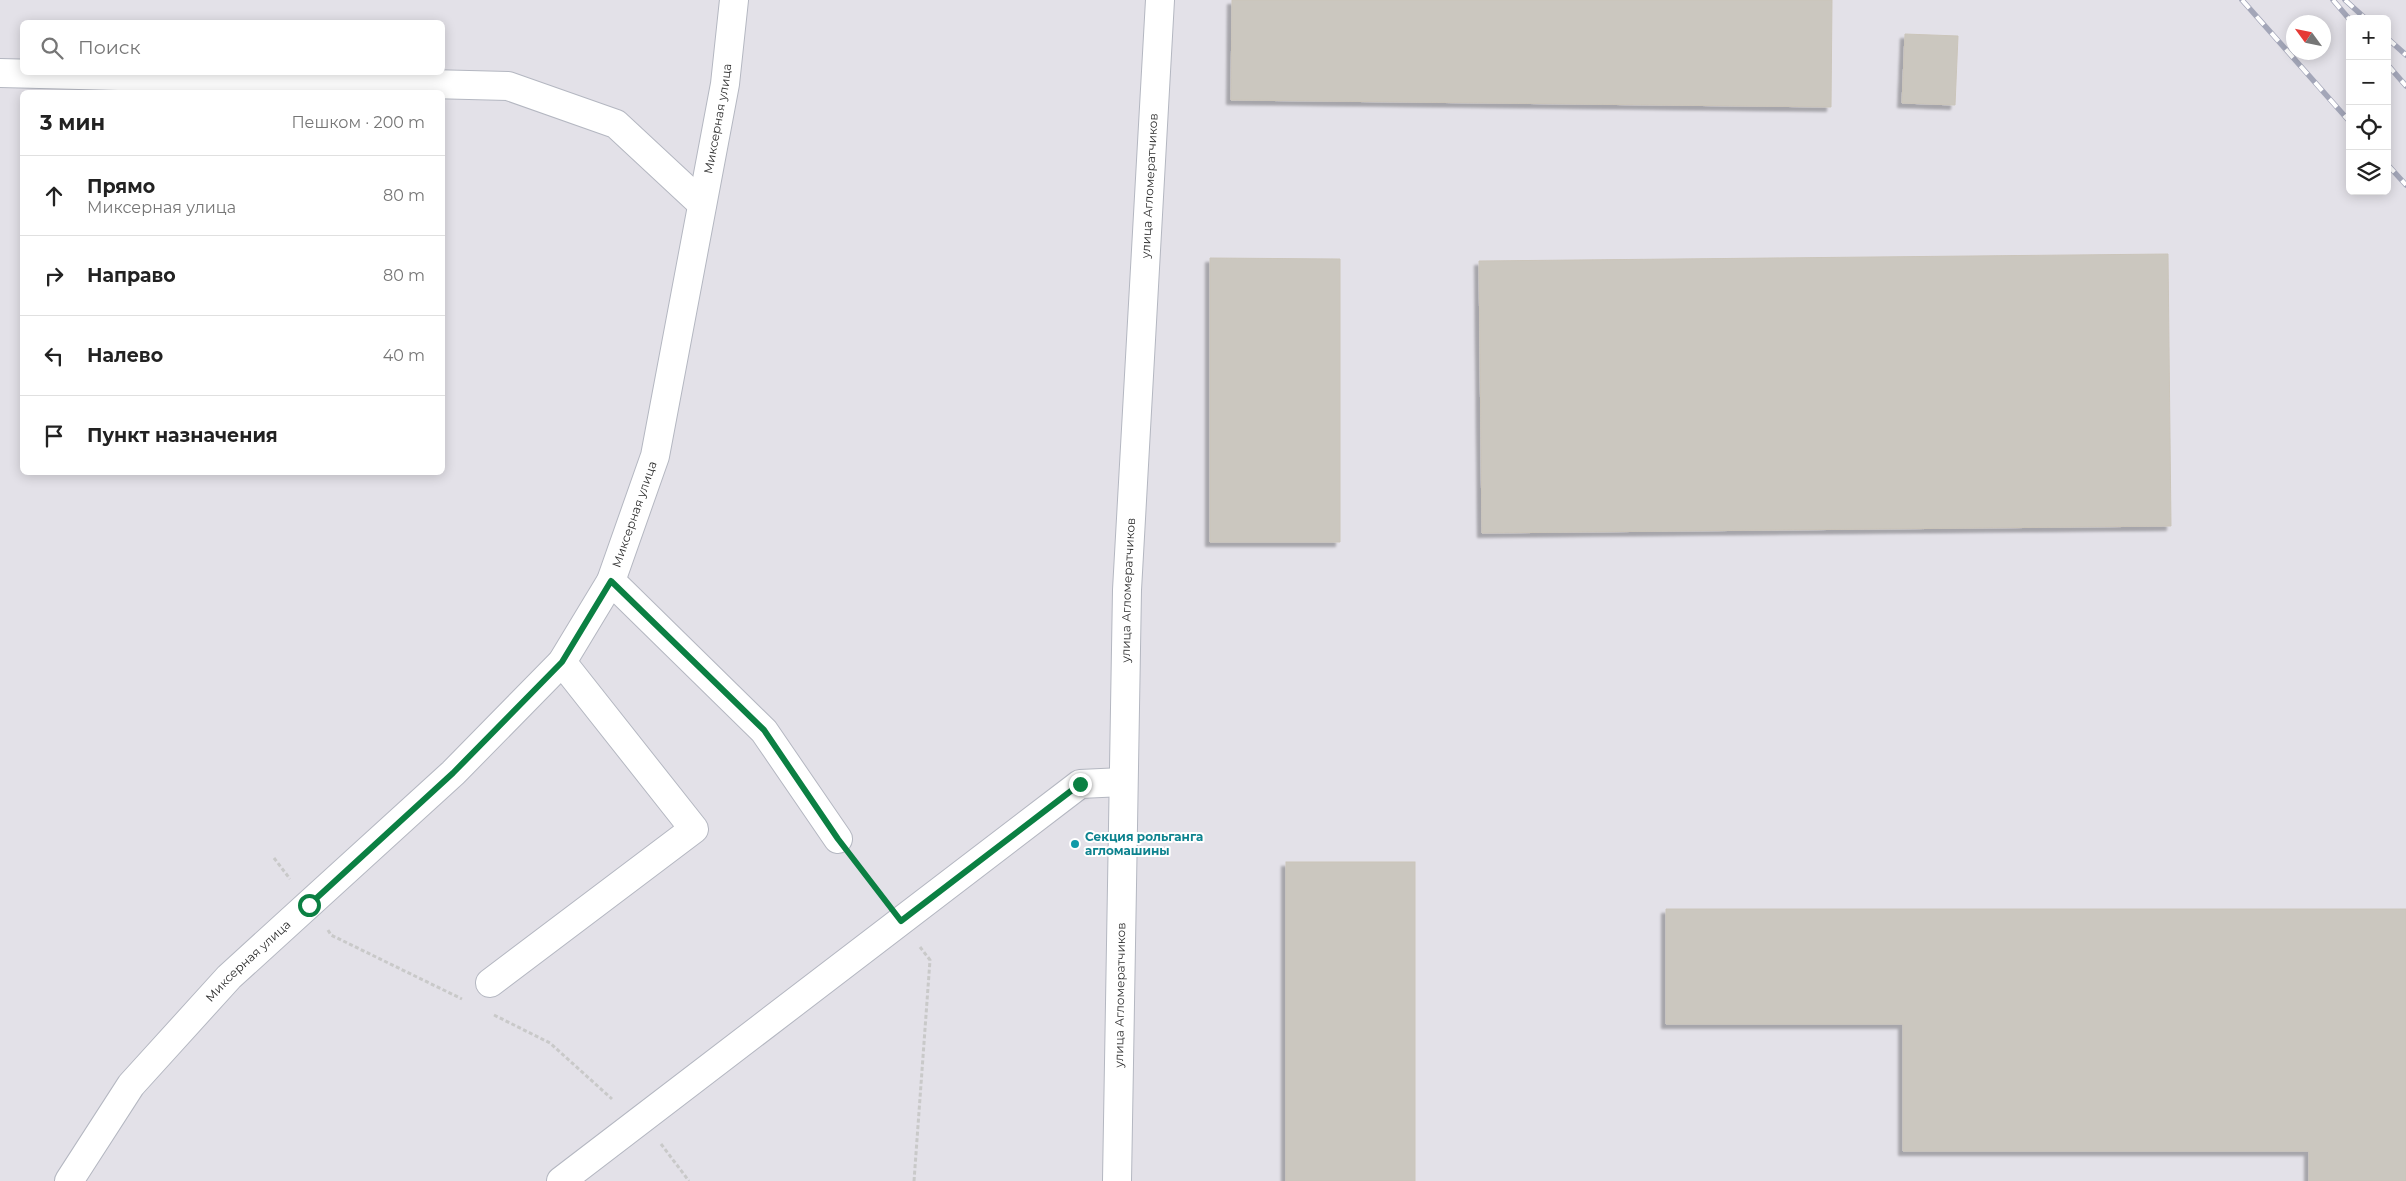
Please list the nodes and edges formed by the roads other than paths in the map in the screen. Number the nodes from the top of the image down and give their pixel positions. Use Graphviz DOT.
graph roads {
  1 [pos="734,0"];
  2 [pos="1160,0"];
  3 [pos="0,73"];
  4 [pos="20,74"];
  5 [pos="78,75"];
  6 [pos="702,204"];
  7 [pos="611,581"];
  8 [pos="562,662"];
  9 [pos="1123,782"];
  10 [pos="838,839"];
  11 [pos="490,983"];
  12 [pos="69,1181"];
  13 [pos="561,1181"];
  14 [pos="1117,1181"];
  1 -- 6 [label="street, Миксерная улица"];
  2 -- 9 [label="street, улица Агломератчиков"];
  3 -- 4 [label="street"];
  5 -- 6 [label="street"];
  6 -- 7 [label="street, Миксерная улица"];
  7 -- 8 [label="street, Миксерная улица"];
  7 -- 10 [label="street"];
  8 -- 11 [label="street"];
  8 -- 12 [label="street, Миксерная улица"];
  9 -- 13 [label="street"];
  9 -- 14 [label="street, улица Агломератчиков"];
}
